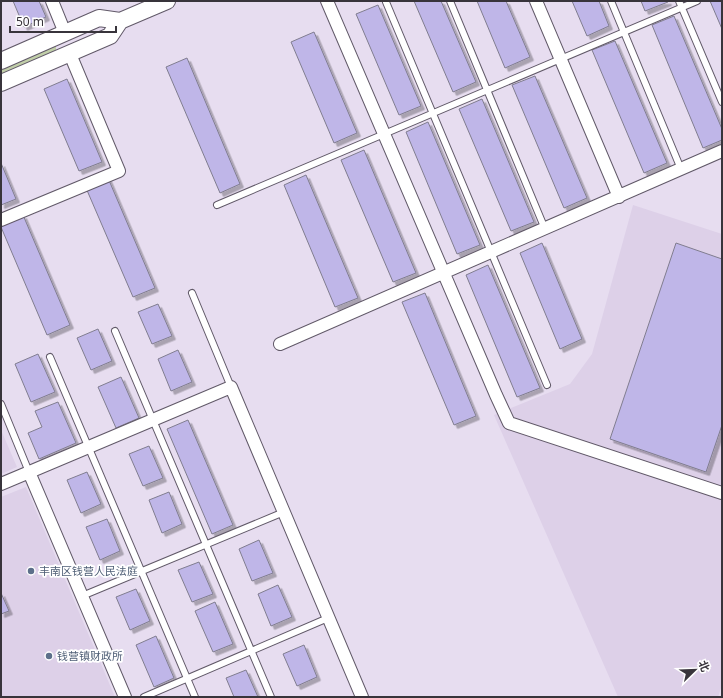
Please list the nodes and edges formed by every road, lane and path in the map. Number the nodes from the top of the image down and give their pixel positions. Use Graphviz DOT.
graph roads {
  1 [pos="52,1"];
  2 [pos="167,1"];
  3 [pos="327,1"];
  4 [pos="450,1"];
  5 [pos="536,1"];
  6 [pos="611,1"];
  7 [pos="697,1"];
  8 [pos="386,2"];
  9 [pos="681,4"];
  10 [pos="120,21"];
  11 [pos="624,32"];
  12 [pos="65,33"];
  13 [pos="70,54"];
  14 [pos="560,59"];
  15 [pos="1,61"];
  16 [pos="1,83"];
  17 [pos="487,90"];
  18 [pos="722,102"];
  19 [pos="432,113"];
  20 [pos="384,134"];
  21 [pos="722,151"];
  22 [pos="681,169"];
  23 [pos="619,197"];
  24 [pos="216,205"];
  25 [pos="1,220"];
  26 [pos="545,229"];
  27 [pos="491,252"];
  28 [pos="443,273"];
  29 [pos="192,293"];
  30 [pos="115,331"];
  31 [pos="280,344"];
  32 [pos="50,358"];
  33 [pos="546,386"];
  34 [pos="231,387"];
  35 [pos="1,404"];
  36 [pos="153,420"];
  37 [pos="89,447"];
  38 [pos="29,472"];
  39 [pos="1,484"];
  40 [pos="722,493"];
  41 [pos="284,512"];
  42 [pos="206,544"];
  43 [pos="141,571"];
  44 [pos="82,596"];
  45 [pos="328,618"];
  46 [pos="251,651"];
  47 [pos="187,679"];
  48 [pos="125,697"];
  49 [pos="144,697"];
  50 [pos="195,697"];
  51 [pos="271,697"];
  52 [pos="362,697"];
  1 -- 12 [label="street"];
  2 -- 10 [label="street"];
  3 -- 20 [label="street"];
  4 -- 17 [label="lane"];
  5 -- 14 [label="street"];
  6 -- 11 [label="lane"];
  7 -- 9 [label="lane"];
  8 -- 19 [label="lane"];
  9 -- 11 [label="lane"];
  9 -- 18 [label="lane"];
  10 -- 12 [label="street"];
  10 -- 13 [label="street"];
  11 -- 14 [label="lane"];
  11 -- 22 [label="lane"];
  12 -- 15 [label="street"];
  13 -- 16 [label="street"];
  13 -- 25 [label="street"];
  14 -- 17 [label="lane"];
  14 -- 23 [label="street"];
  17 -- 19 [label="lane"];
  17 -- 26 [label="lane"];
  19 -- 20 [label="lane"];
  19 -- 27 [label="lane"];
  20 -- 24 [label="lane"];
  20 -- 28 [label="street"];
  21 -- 22 [label="street"];
  22 -- 23 [label="street"];
  23 -- 26 [label="street"];
  26 -- 27 [label="street"];
  27 -- 28 [label="street"];
  27 -- 33 [label="lane"];
  28 -- 31 [label="street"];
  28 -- 40 [label="street"];
  29 -- 34 [label="lane"];
  30 -- 36 [label="lane"];
  32 -- 37 [label="lane"];
  34 -- 36 [label="street"];
  34 -- 41 [label="street"];
  35 -- 38 [label="lane"];
  36 -- 37 [label="street"];
  36 -- 42 [label="lane"];
  37 -- 38 [label="street"];
  37 -- 43 [label="lane"];
  38 -- 39 [label="street"];
  38 -- 44 [label="street"];
  41 -- 42 [label="lane"];
  41 -- 45 [label="street"];
  42 -- 43 [label="lane"];
  42 -- 46 [label="lane"];
  43 -- 44 [label="lane"];
  43 -- 47 [label="lane"];
  44 -- 48 [label="street"];
  45 -- 46 [label="lane"];
  45 -- 52 [label="street"];
  46 -- 47 [label="lane"];
  46 -- 51 [label="lane"];
  47 -- 49 [label="lane"];
  47 -- 50 [label="lane"];
}
